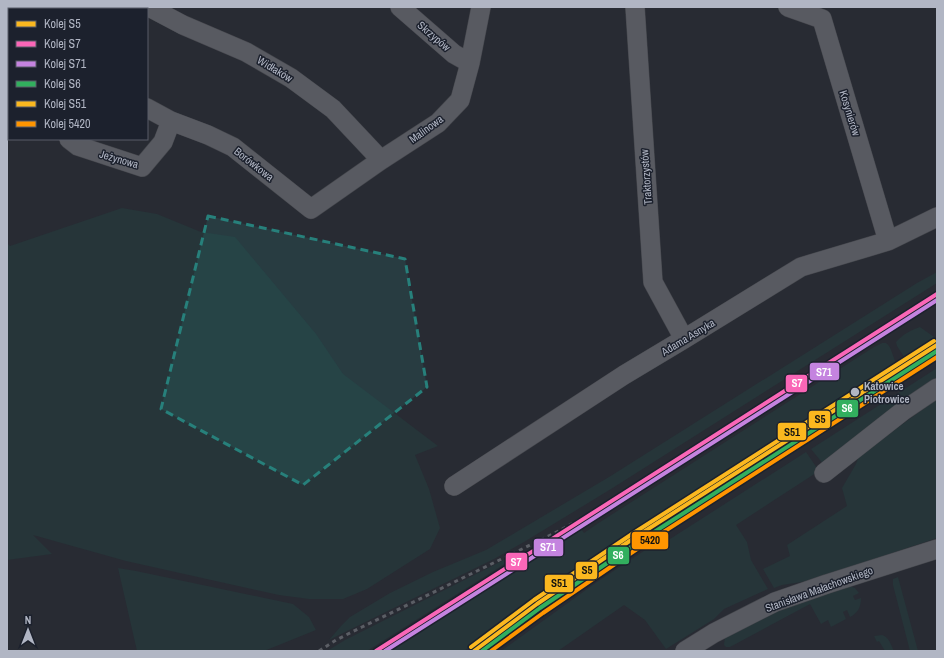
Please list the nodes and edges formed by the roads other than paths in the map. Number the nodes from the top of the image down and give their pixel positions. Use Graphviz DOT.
graph roads {
  1 [pos="149,7"];
  2 [pos="400,7"];
  3 [pos="480,7"];
  4 [pos="635,7"];
  5 [pos="788,7"];
  6 [pos="470,63"];
  7 [pos="148,109"];
  8 [pos="171,121"];
  9 [pos="70,140"];
  10 [pos="381,160"];
  11 [pos="311,209"];
  12 [pos="937,217"];
  13 [pos="888,241"];
  14 [pos="684,339"];
  15 [pos="937,388"];
  16 [pos="824,473"];
  17 [pos="454,486"];
  18 [pos="937,549"];
  19 [pos="685,651"];
  1 -- 10 [label="street, Widłaków"];
  2 -- 6 [label="street, Skrzypów"];
  3 -- 6 [label="street, Malinowa"];
  4 -- 14 [label="street, Traktorzystów"];
  5 -- 13 [label="street, Kosynierów"];
  6 -- 10 [label="street, Malinowa"];
  7 -- 8 [label="street, Borówkowa"];
  8 -- 9 [label="street, Jeżynowa"];
  8 -- 11 [label="street, Borówkowa"];
  10 -- 11 [label="street, Malinowa"];
  12 -- 13 [label="street, Adama Asnyka"];
  13 -- 14 [label="street, Adama Asnyka"];
  14 -- 17 [label="street, Adama Asnyka"];
  15 -- 16 [label="street"];
  18 -- 19 [label="street, Stanisława Małachowskiego"];
}
